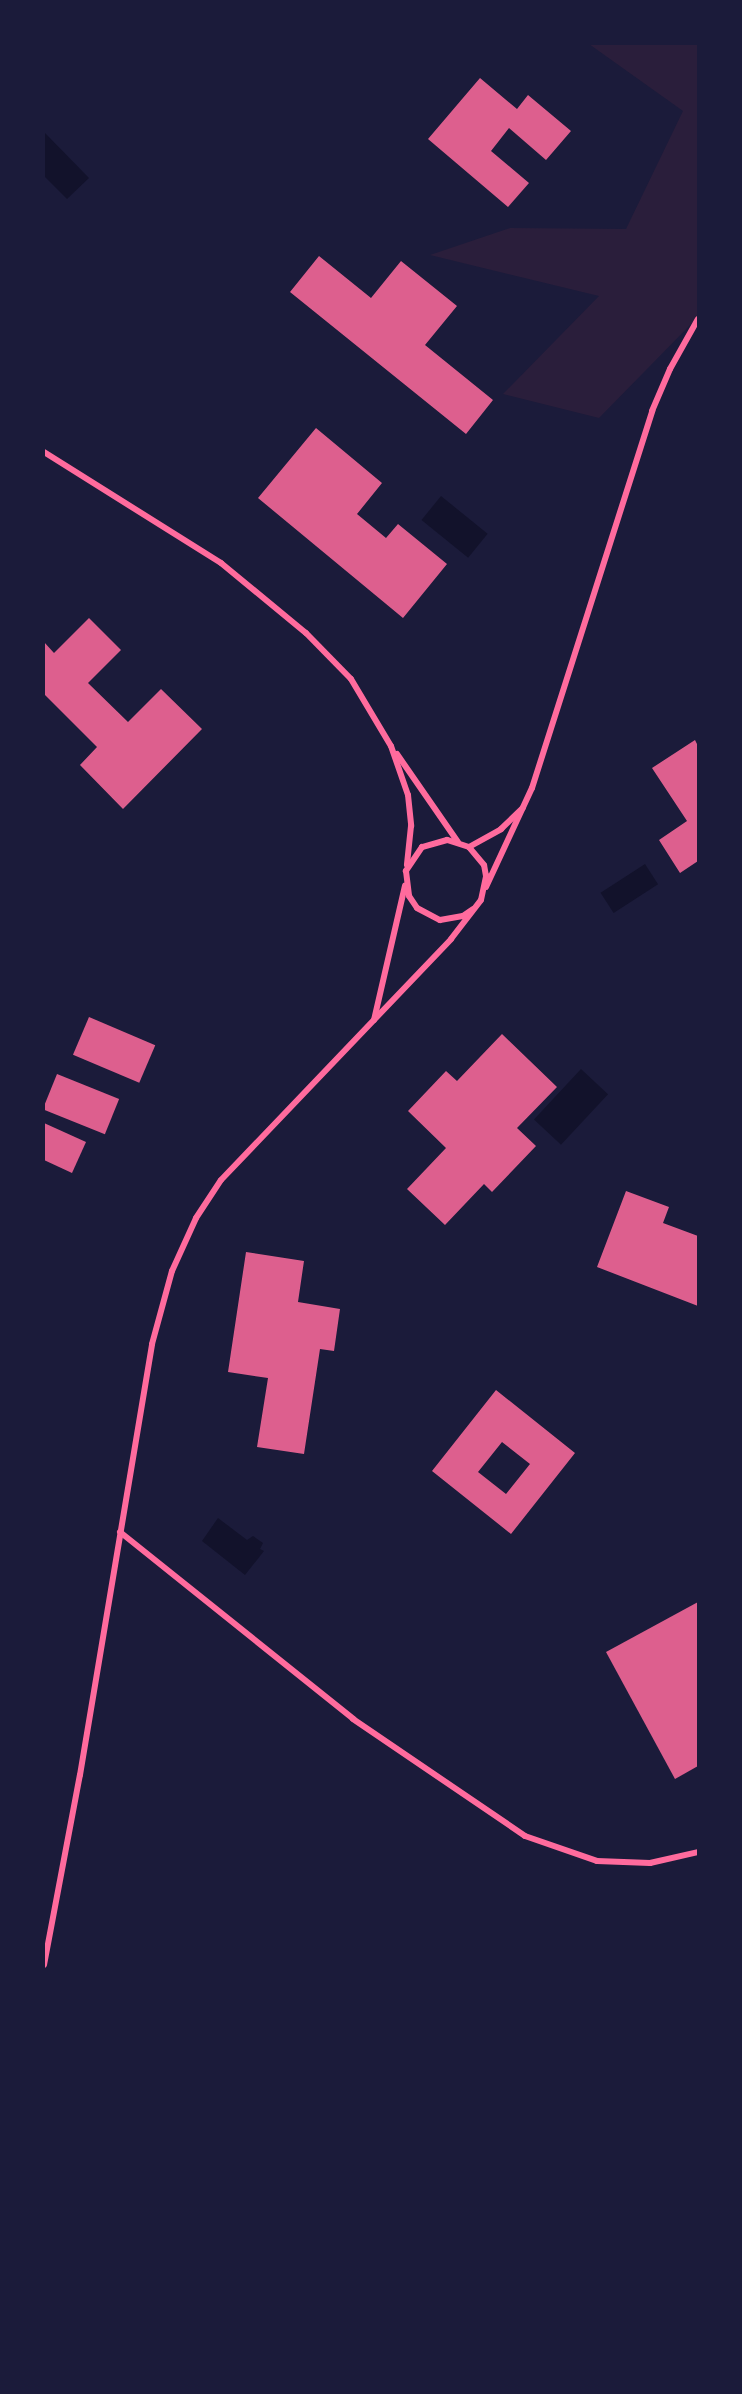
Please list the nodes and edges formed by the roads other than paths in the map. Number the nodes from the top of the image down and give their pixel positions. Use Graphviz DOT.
graph roads {
  1 [pos="699,319"];
  2 [pos="44,452"];
  3 [pos="391,746"];
  4 [pos="526,805"];
  5 [pos="458,842"];
  6 [pos="469,847"];
  7 [pos="406,871"];
  8 [pos="406,883"];
  9 [pos="485,889"];
  10 [pos="473,909"];
  11 [pos="374,1020"];
  12 [pos="120,1532"];
  13 [pos="699,1852"];
  14 [pos="44,1965"];
  1 -- 4 [label="street"];
  2 -- 3 [label="street"];
  3 -- 5 [label="street"];
  3 -- 7 [label="street"];
  4 -- 6 [label="street"];
  4 -- 9 [label="street"];
  5 -- 6 [label="street"];
  5 -- 7 [label="street"];
  6 -- 9 [label="street"];
  7 -- 8 [label="street"];
  8 -- 10 [label="street"];
  8 -- 11 [label="street"];
  9 -- 10 [label="street"];
  10 -- 11 [label="street"];
  11 -- 12 [label="street"];
  12 -- 13 [label="street"];
  12 -- 14 [label="street"];
}
